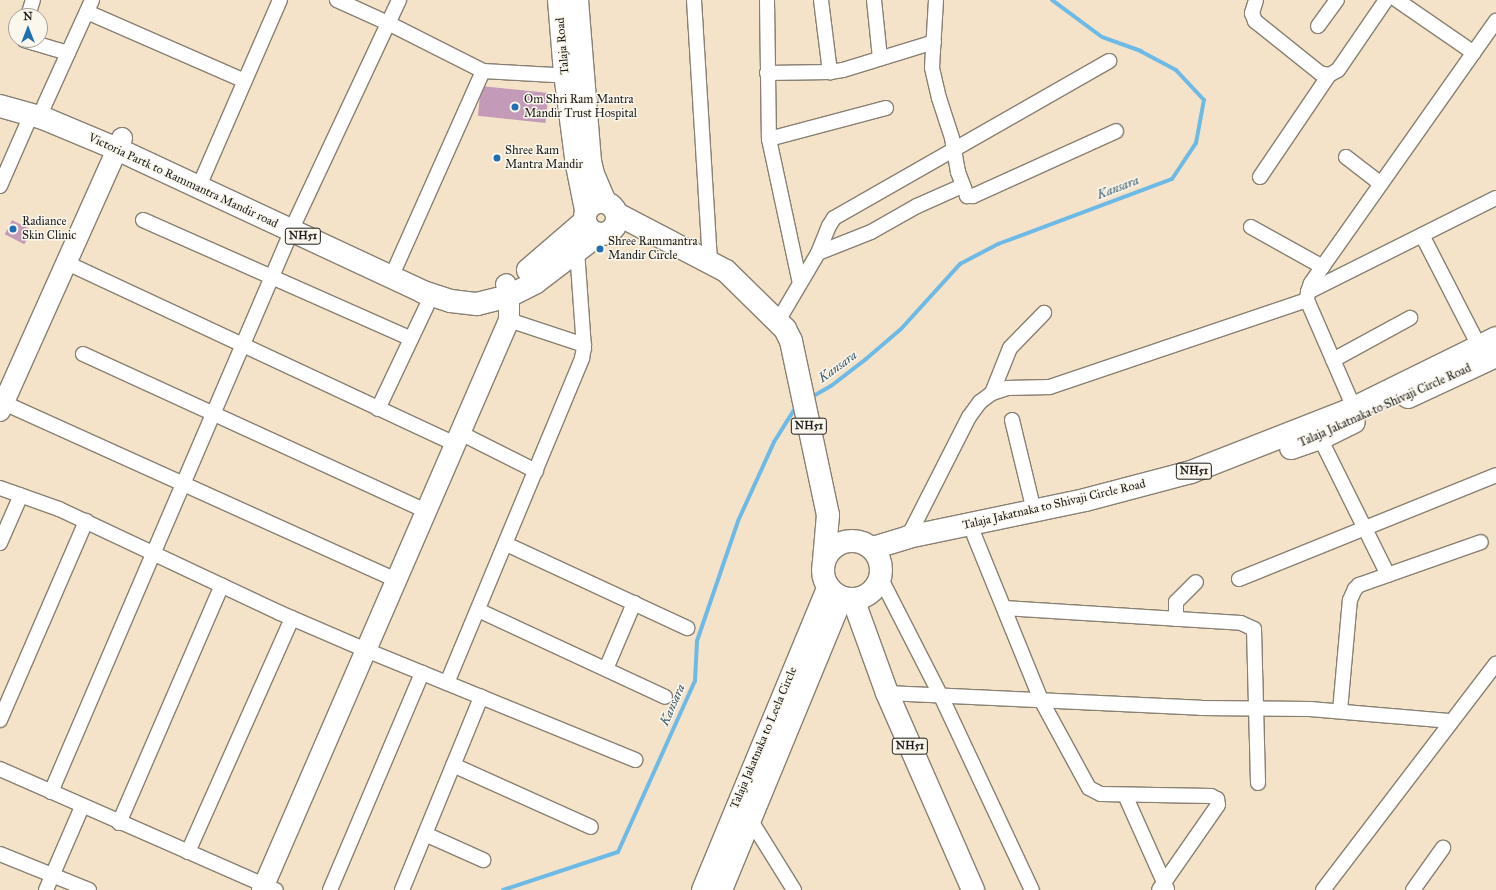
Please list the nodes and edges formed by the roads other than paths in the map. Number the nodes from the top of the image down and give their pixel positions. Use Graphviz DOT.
graph roads {
  1 [pos="280,0"];
  2 [pos="337,0"];
  3 [pos="399,0"];
  4 [pos="559,0"];
  5 [pos="577,0"];
  6 [pos="694,0"];
  7 [pos="767,0"];
  8 [pos="820,0"];
  9 [pos="874,0"];
  10 [pos="936,0"];
  11 [pos="1256,0"];
  12 [pos="1337,0"];
  13 [pos="1386,0"];
  14 [pos="1397,0"];
  15 [pos="90,6"];
  16 [pos="1496,21"];
  17 [pos="388,23"];
  18 [pos="1318,26"];
  19 [pos="934,42"];
  20 [pos="48,47"];
  21 [pos="68,53"];
  22 [pos="1474,53"];
  23 [pos="880,58"];
  24 [pos="1110,61"];
  25 [pos="483,72"];
  26 [pos="767,72"];
  27 [pos="830,72"];
  28 [pos="1329,75"];
  29 [pos="574,76"];
  30 [pos="245,81"];
  31 [pos="0,93"];
  32 [pos="0,106"];
  33 [pos="886,108"];
  34 [pos="38,110"];
  35 [pos="1116,131"];
  36 [pos="769,139"];
  37 [pos="119,143"];
  38 [pos="954,151"];
  39 [pos="1346,157"];
  40 [pos="203,177"];
  41 [pos="1260,177"];
  42 [pos="1381,184"];
  43 [pos="0,186"];
  44 [pos="962,186"];
  45 [pos="1496,198"];
  46 [pos="601,218"];
  47 [pos="143,220"];
  48 [pos="294,225"];
  49 [pos="1251,227"];
  50 [pos="1422,235"];
  51 [pos="577,252"];
  52 [pos="818,252"];
  53 [pos="710,262"];
  54 [pos="67,263"];
  55 [pos="396,266"];
  56 [pos="1323,267"];
  57 [pos="272,277"];
  58 [pos="800,282"];
  59 [pos="507,290"];
  60 [pos="432,295"];
  61 [pos="751,295"];
  62 [pos="1307,296"];
  63 [pos="1044,313"];
  64 [pos="1410,318"];
  65 [pos="510,320"];
  66 [pos="778,321"];
  67 [pos="411,340"];
  68 [pos="584,345"];
  69 [pos="242,346"];
  70 [pos="1490,347"];
  71 [pos="83,354"];
  72 [pos="1333,360"];
  73 [pos="992,393"];
  74 [pos="2,407"];
  75 [pos="1354,408"];
  76 [pos="378,409"];
  77 [pos="213,415"];
  78 [pos="1012,420"];
  79 [pos="1320,438"];
  80 [pos="458,439"];
  81 [pos="536,471"];
  82 [pos="1496,475"];
  83 [pos="182,485"];
  84 [pos="0,488"];
  85 [pos="21,495"];
  86 [pos="426,511"];
  87 [pos="1034,511"];
  88 [pos="828,513"];
  89 [pos="86,521"];
  90 [pos="1365,528"];
  91 [pos="974,535"];
  92 [pos="908,537"];
  93 [pos="1481,542"];
  94 [pos="0,543"];
  95 [pos="506,544"];
  96 [pos="152,553"];
  97 [pos="872,557"];
  98 [pos="824,561"];
  99 [pos="1388,575"];
  100 [pos="1239,579"];
  101 [pos="396,580"];
  102 [pos="1196,582"];
  103 [pos="222,585"];
  104 [pos="841,594"];
  105 [pos="634,603"];
  106 [pos="1004,608"];
  107 [pos="478,610"];
  108 [pos="292,618"];
  109 [pos="1176,619"];
  110 [pos="687,628"];
  111 [pos="366,650"];
  112 [pos="1496,664"];
  113 [pos="606,669"];
  114 [pos="422,672"];
  115 [pos="447,683"];
  116 [pos="887,693"];
  117 [pos="941,696"];
  118 [pos="481,697"];
  119 [pos="665,697"];
  120 [pos="1041,700"];
  121 [pos="1255,708"];
  122 [pos="1340,711"];
  123 [pos="0,720"];
  124 [pos="1451,722"];
  125 [pos="636,760"];
  126 [pos="453,765"];
  127 [pos="0,769"];
  128 [pos="1258,783"];
  129 [pos="51,792"];
  130 [pos="1125,794"];
  131 [pos="739,800"];
  132 [pos="82,806"];
  133 [pos="750,819"];
  134 [pos="119,823"];
  135 [pos="591,827"];
  136 [pos="425,834"];
  137 [pos="1443,848"];
  138 [pos="188,852"];
  139 [pos="0,854"];
  140 [pos="483,860"];
  141 [pos="52,875"];
  142 [pos="268,888"];
  143 [pos="1163,888"];
  144 [pos="46,890"];
  145 [pos="89,890"];
  146 [pos="330,890"];
  147 [pos="402,890"];
  148 [pos="702,890"];
  149 [pos="722,890"];
  150 [pos="794,890"];
  151 [pos="973,890"];
  152 [pos="1032,890"];
  153 [pos="1323,890"];
  154 [pos="1413,890"];
  1 -- 30 [label="street"];
  2 -- 17 [label="street"];
  3 -- 17 [label="street"];
  4 -- 29 [label="main road, Talaja Road"];
  5 -- 29 [label="main road, Talaja Road"];
  6 -- 53 [label="street"];
  7 -- 26 [label="street"];
  8 -- 27 [label="street"];
  9 -- 23 [label="street"];
  10 -- 19 [label="street"];
  11 -- 28 [label="street"];
  12 -- 18 [label="street"];
  13 -- 28 [label="street"];
  14 -- 22 [label="street"];
  15 -- 21 [label="street"];
  15 -- 30 [label="street"];
  16 -- 22 [label="street"];
  17 -- 25 [label="street"];
  17 -- 48 [label="street"];
  19 -- 23 [label="street"];
  19 -- 38 [label="street"];
  20 -- 21 [label="street"];
  21 -- 34 [label="street"];
  22 -- 42 [label="street"];
  23 -- 27 [label="street"];
  24 -- 38 [label="street"];
  25 -- 29 [label="street"];
  25 -- 55 [label="street"];
  26 -- 27 [label="street"];
  26 -- 36 [label="street"];
  28 -- 41 [label="street"];
  29 -- 46 [label="main road, Talaja Road"];
  30 -- 40 [label="street"];
  31 -- 34 [label="main road, Victoria Partk to Rammantra Mandir road / NH51"];
  32 -- 34 [label="main road, Victoria Partk to Rammantra Mandir road / NH51"];
  33 -- 36 [label="street"];
  34 -- 37 [label="main road, Victoria Partk to Rammantra Mandir road / NH51"];
  34 -- 43 [label="street"];
  35 -- 44 [label="street"];
  36 -- 58 [label="street"];
  37 -- 40 [label="main road, Victoria Partk to Rammantra Mandir road / NH51"];
  37 -- 48 [label="main road, Victoria Partk to Rammantra Mandir road / NH51"];
  37 -- 54 [label="street"];
  38 -- 44 [label="street"];
  38 -- 52 [label="street"];
  39 -- 42 [label="street"];
  40 -- 48 [label="main road, Victoria Partk to Rammantra Mandir road / NH51"];
  42 -- 56 [label="street"];
  44 -- 52 [label="street"];
  45 -- 50 [label="street"];
  46 -- 51 [label="main road, Victoria Partk to Rammantra Mandir road / NH51"];
  46 -- 53 [label="main road, NH51"];
  46 -- 59 [label="main road, Victoria Partk to Rammantra Mandir road / NH51"];
  46 -- 61 [label="main road, NH51"];
  47 -- 57 [label="street"];
  48 -- 55 [label="main road, Victoria Partk to Rammantra Mandir road / NH51"];
  48 -- 57 [label="street"];
  48 -- 60 [label="main road, Victoria Partk to Rammantra Mandir road / NH51"];
  49 -- 56 [label="street"];
  50 -- 62 [label="street"];
  50 -- 70 [label="street"];
  51 -- 59 [label="main road, Victoria Partk to Rammantra Mandir road / NH51"];
  51 -- 68 [label="street"];
  52 -- 58 [label="street"];
  53 -- 61 [label="main road, NH51"];
  54 -- 69 [label="street"];
  54 -- 74 [label="street"];
  55 -- 59 [label="main road, Victoria Partk to Rammantra Mandir road / NH51"];
  56 -- 62 [label="street"];
  57 -- 67 [label="street"];
  57 -- 69 [label="street"];
  58 -- 66 [label="street"];
  59 -- 60 [label="main road, Victoria Partk to Rammantra Mandir road / NH51"];
  59 -- 65 [label="street"];
  60 -- 67 [label="street"];
  61 -- 66 [label="main road, NH51"];
  62 -- 72 [label="street"];
  62 -- 73 [label="street"];
  63 -- 73 [label="street"];
  64 -- 72 [label="street"];
  65 -- 68 [label="street"];
  65 -- 80 [label="street"];
  66 -- 88 [label="main road, NH51"];
  67 -- 76 [label="street"];
  68 -- 81 [label="street"];
  69 -- 76 [label="street"];
  69 -- 77 [label="street"];
  70 -- 75 [label="main road, Talaja Jakatnaka to Shivaji Circle Road / NH51"];
  70 -- 79 [label="main road, Talaja Jakatnaka to Shivaji Circle Road / NH51"];
  71 -- 77 [label="street"];
  72 -- 75 [label="street"];
  73 -- 92 [label="street"];
  74 -- 83 [label="street"];
  75 -- 87 [label="main road, Talaja Jakatnaka to Shivaji Circle Road / NH51"];
  76 -- 80 [label="street"];
  77 -- 83 [label="street"];
  77 -- 86 [label="street"];
  78 -- 87 [label="street"];
  79 -- 90 [label="street"];
  79 -- 91 [label="main road, Talaja Jakatnaka to Shivaji Circle Road / NH51"];
  80 -- 81 [label="street"];
  80 -- 86 [label="street"];
  81 -- 95 [label="street"];
  82 -- 90 [label="street"];
  83 -- 96 [label="street"];
  83 -- 101 [label="street"];
  84 -- 85 [label="street"];
  85 -- 89 [label="street"];
  85 -- 94 [label="street"];
  86 -- 101 [label="street"];
  87 -- 92 [label="main road, Talaja Jakatnaka to Shivaji Circle Road / NH51"];
  88 -- 97 [label="main road"];
  88 -- 98 [label="main road, NH51"];
  89 -- 96 [label="street"];
  89 -- 123 [label="street"];
  90 -- 99 [label="street"];
  90 -- 100 [label="street"];
  91 -- 97 [label="main road, Talaja Jakatnaka to Shivaji Circle Road / NH51"];
  91 -- 106 [label="street"];
  92 -- 97 [label="main road, Talaja Jakatnaka to Shivaji Circle Road / NH51"];
  93 -- 99 [label="street"];
  95 -- 105 [label="street"];
  95 -- 107 [label="street"];
  96 -- 103 [label="street"];
  96 -- 129 [label="street"];
  97 -- 98 [label="main road, NH51"];
  97 -- 104 [label="main road"];
  97 -- 117 [label="street"];
  98 -- 104 [label="main road, NH51"];
  99 -- 122 [label="street"];
  101 -- 111 [label="street"];
  102 -- 109 [label="street"];
  103 -- 108 [label="street"];
  103 -- 134 [label="street"];
  104 -- 116 [label="main road, NH51"];
  104 -- 131 [label="street, Talaja Jakatnaka to Leela Circle"];
  104 -- 133 [label="street, Talaja Jakatnaka to Leela Circle"];
  105 -- 110 [label="street"];
  105 -- 113 [label="street"];
  106 -- 109 [label="street"];
  106 -- 120 [label="street"];
  107 -- 113 [label="street"];
  107 -- 115 [label="street"];
  108 -- 111 [label="street"];
  108 -- 138 [label="street"];
  109 -- 121 [label="street"];
  111 -- 114 [label="street"];
  111 -- 142 [label="street"];
  112 -- 124 [label="street"];
  113 -- 119 [label="street"];
  114 -- 115 [label="street"];
  114 -- 146 [label="street"];
  115 -- 118 [label="street"];
  116 -- 117 [label="street"];
  116 -- 151 [label="main road, NH51"];
  117 -- 120 [label="street"];
  117 -- 152 [label="street"];
  118 -- 125 [label="street"];
  118 -- 126 [label="street"];
  120 -- 121 [label="street"];
  120 -- 130 [label="street"];
  121 -- 122 [label="street"];
  121 -- 128 [label="street"];
  122 -- 124 [label="street"];
  124 -- 153 [label="street"];
  126 -- 135 [label="street"];
  126 -- 136 [label="street"];
  127 -- 129 [label="street"];
  129 -- 132 [label="street"];
  130 -- 143 [label="street"];
  130 -- 143 [label="street"];
  131 -- 133 [label="street"];
  131 -- 148 [label="street, Talaja Jakatnaka to Leela Circle"];
  132 -- 134 [label="street"];
  132 -- 141 [label="street"];
  133 -- 149 [label="street, Talaja Jakatnaka to Leela Circle"];
  133 -- 150 [label="street"];
  134 -- 138 [label="street"];
  136 -- 140 [label="street"];
  136 -- 147 [label="street"];
  137 -- 154 [label="street"];
  138 -- 142 [label="street"];
  139 -- 141 [label="street"];
  141 -- 144 [label="street"];
  141 -- 145 [label="street"];
}
